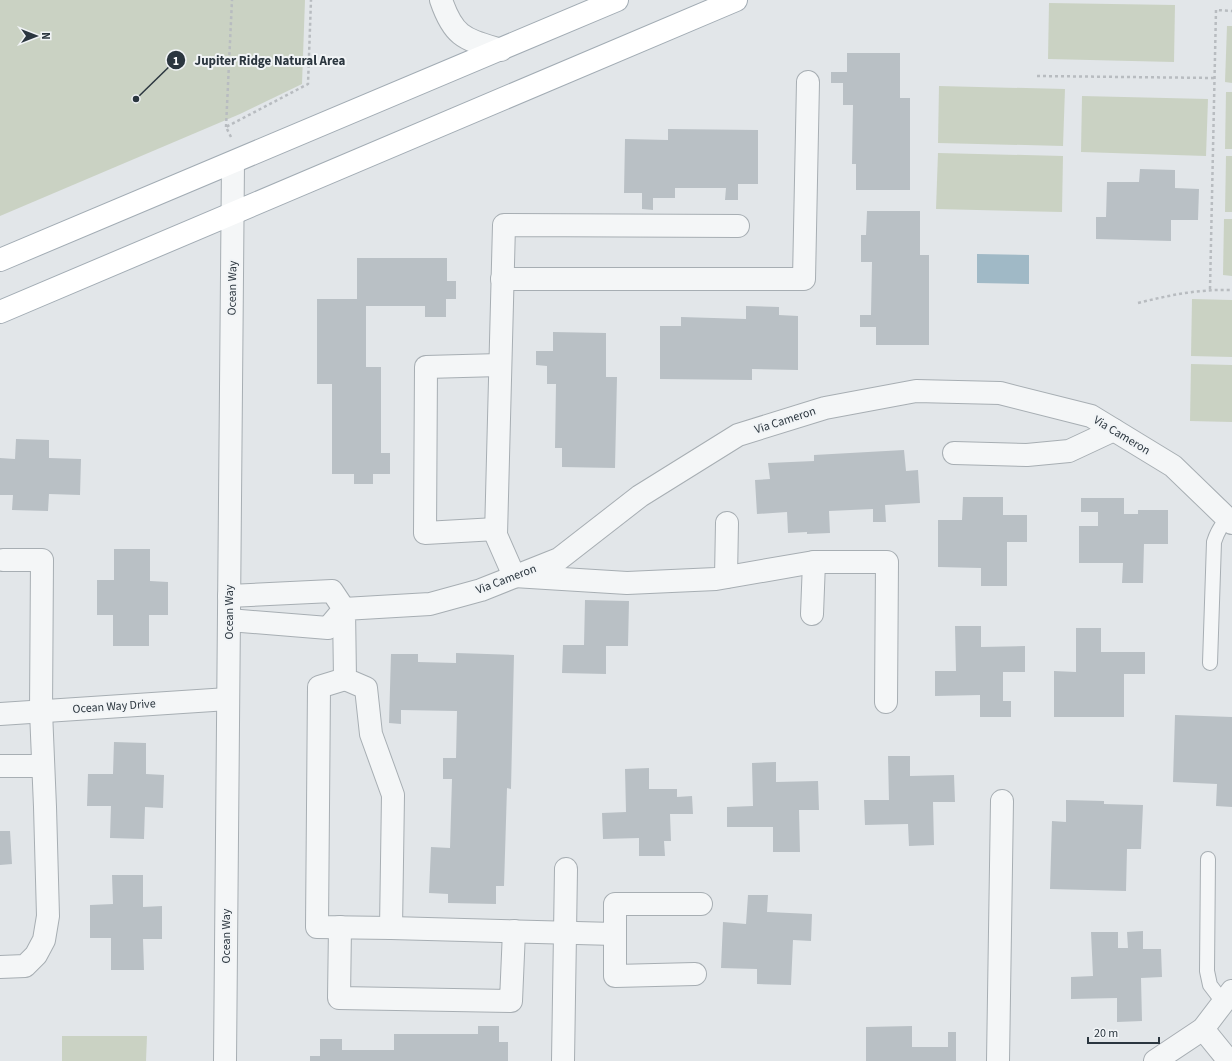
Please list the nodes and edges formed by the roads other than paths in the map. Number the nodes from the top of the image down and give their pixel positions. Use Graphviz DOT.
graph roads {
  1 [pos="441,0"];
  2 [pos="618,0"];
  3 [pos="736,0"];
  4 [pos="501,50"];
  5 [pos="808,82"];
  6 [pos="233,163"];
  7 [pos="233,213"];
  8 [pos="738,226"];
  9 [pos="0,260"];
  10 [pos="502,279"];
  11 [pos="0,312"];
  12 [pos="500,365"];
  13 [pos="1114,430"];
  14 [pos="954,453"];
  15 [pos="1231,520"];
  16 [pos="727,523"];
  17 [pos="496,529"];
  18 [pos="3,560"];
  19 [pos="814,562"];
  20 [pos="514,576"];
  21 [pos="726,577"];
  22 [pos="229,596"];
  23 [pos="344,609"];
  24 [pos="812,614"];
  25 [pos="229,620"];
  26 [pos="1210,663"];
  27 [pos="345,679"];
  28 [pos="228,699"];
  29 [pos="886,702"];
  30 [pos="41,711"];
  31 [pos="0,714"];
  32 [pos="0,766"];
  33 [pos="44,766"];
  34 [pos="1002,800"];
  35 [pos="1208,858"];
  36 [pos="566,870"];
  37 [pos="701,904"];
  38 [pos="340,927"];
  39 [pos="391,928"];
  40 [pos="514,931"];
  41 [pos="564,933"];
  42 [pos="615,934"];
  43 [pos="0,967"];
  44 [pos="695,974"];
  45 [pos="1228,997"];
  46 [pos="1203,1029"];
  47 [pos="224,1061"];
  48 [pos="563,1061"];
  49 [pos="998,1061"];
  50 [pos="1155,1061"];
  51 [pos="1228,1061"];
  1 -- 4 [label="street"];
  2 -- 4 [label="main road"];
  3 -- 7 [label="main road"];
  4 -- 6 [label="main road"];
  5 -- 10 [label="street"];
  6 -- 7 [label="street, Ocean Way"];
  6 -- 9 [label="main road"];
  7 -- 11 [label="main road"];
  7 -- 22 [label="street, Ocean Way"];
  8 -- 10 [label="street"];
  10 -- 12 [label="street"];
  12 -- 17 [label="street"];
  12 -- 17 [label="street"];
  13 -- 14 [label="street"];
  13 -- 15 [label="street, Via Cameron"];
  13 -- 20 [label="street, Via Cameron"];
  15 -- 26 [label="lane"];
  16 -- 21 [label="street"];
  17 -- 20 [label="street"];
  18 -- 30 [label="street"];
  19 -- 21 [label="street"];
  19 -- 24 [label="street"];
  19 -- 29 [label="street"];
  20 -- 21 [label="street"];
  20 -- 23 [label="street, Via Cameron"];
  22 -- 23 [label="street"];
  22 -- 25 [label="street, Ocean Way"];
  23 -- 25 [label="street"];
  23 -- 27 [label="street"];
  25 -- 28 [label="street, Ocean Way"];
  27 -- 38 [label="street"];
  27 -- 39 [label="street"];
  28 -- 30 [label="street, Ocean Way Drive"];
  28 -- 47 [label="street, Ocean Way"];
  30 -- 31 [label="street, Ocean Way Drive"];
  30 -- 33 [label="street"];
  32 -- 33 [label="street"];
  33 -- 43 [label="street"];
  34 -- 49 [label="street"];
  35 -- 45 [label="lane"];
  36 -- 41 [label="street"];
  37 -- 42 [label="street"];
  38 -- 39 [label="street"];
  38 -- 40 [label="street"];
  39 -- 40 [label="street"];
  40 -- 41 [label="street"];
  41 -- 42 [label="street"];
  41 -- 48 [label="street"];
  42 -- 44 [label="street"];
  45 -- 46 [label="street"];
  46 -- 50 [label="street"];
  46 -- 51 [label="street"];
}
